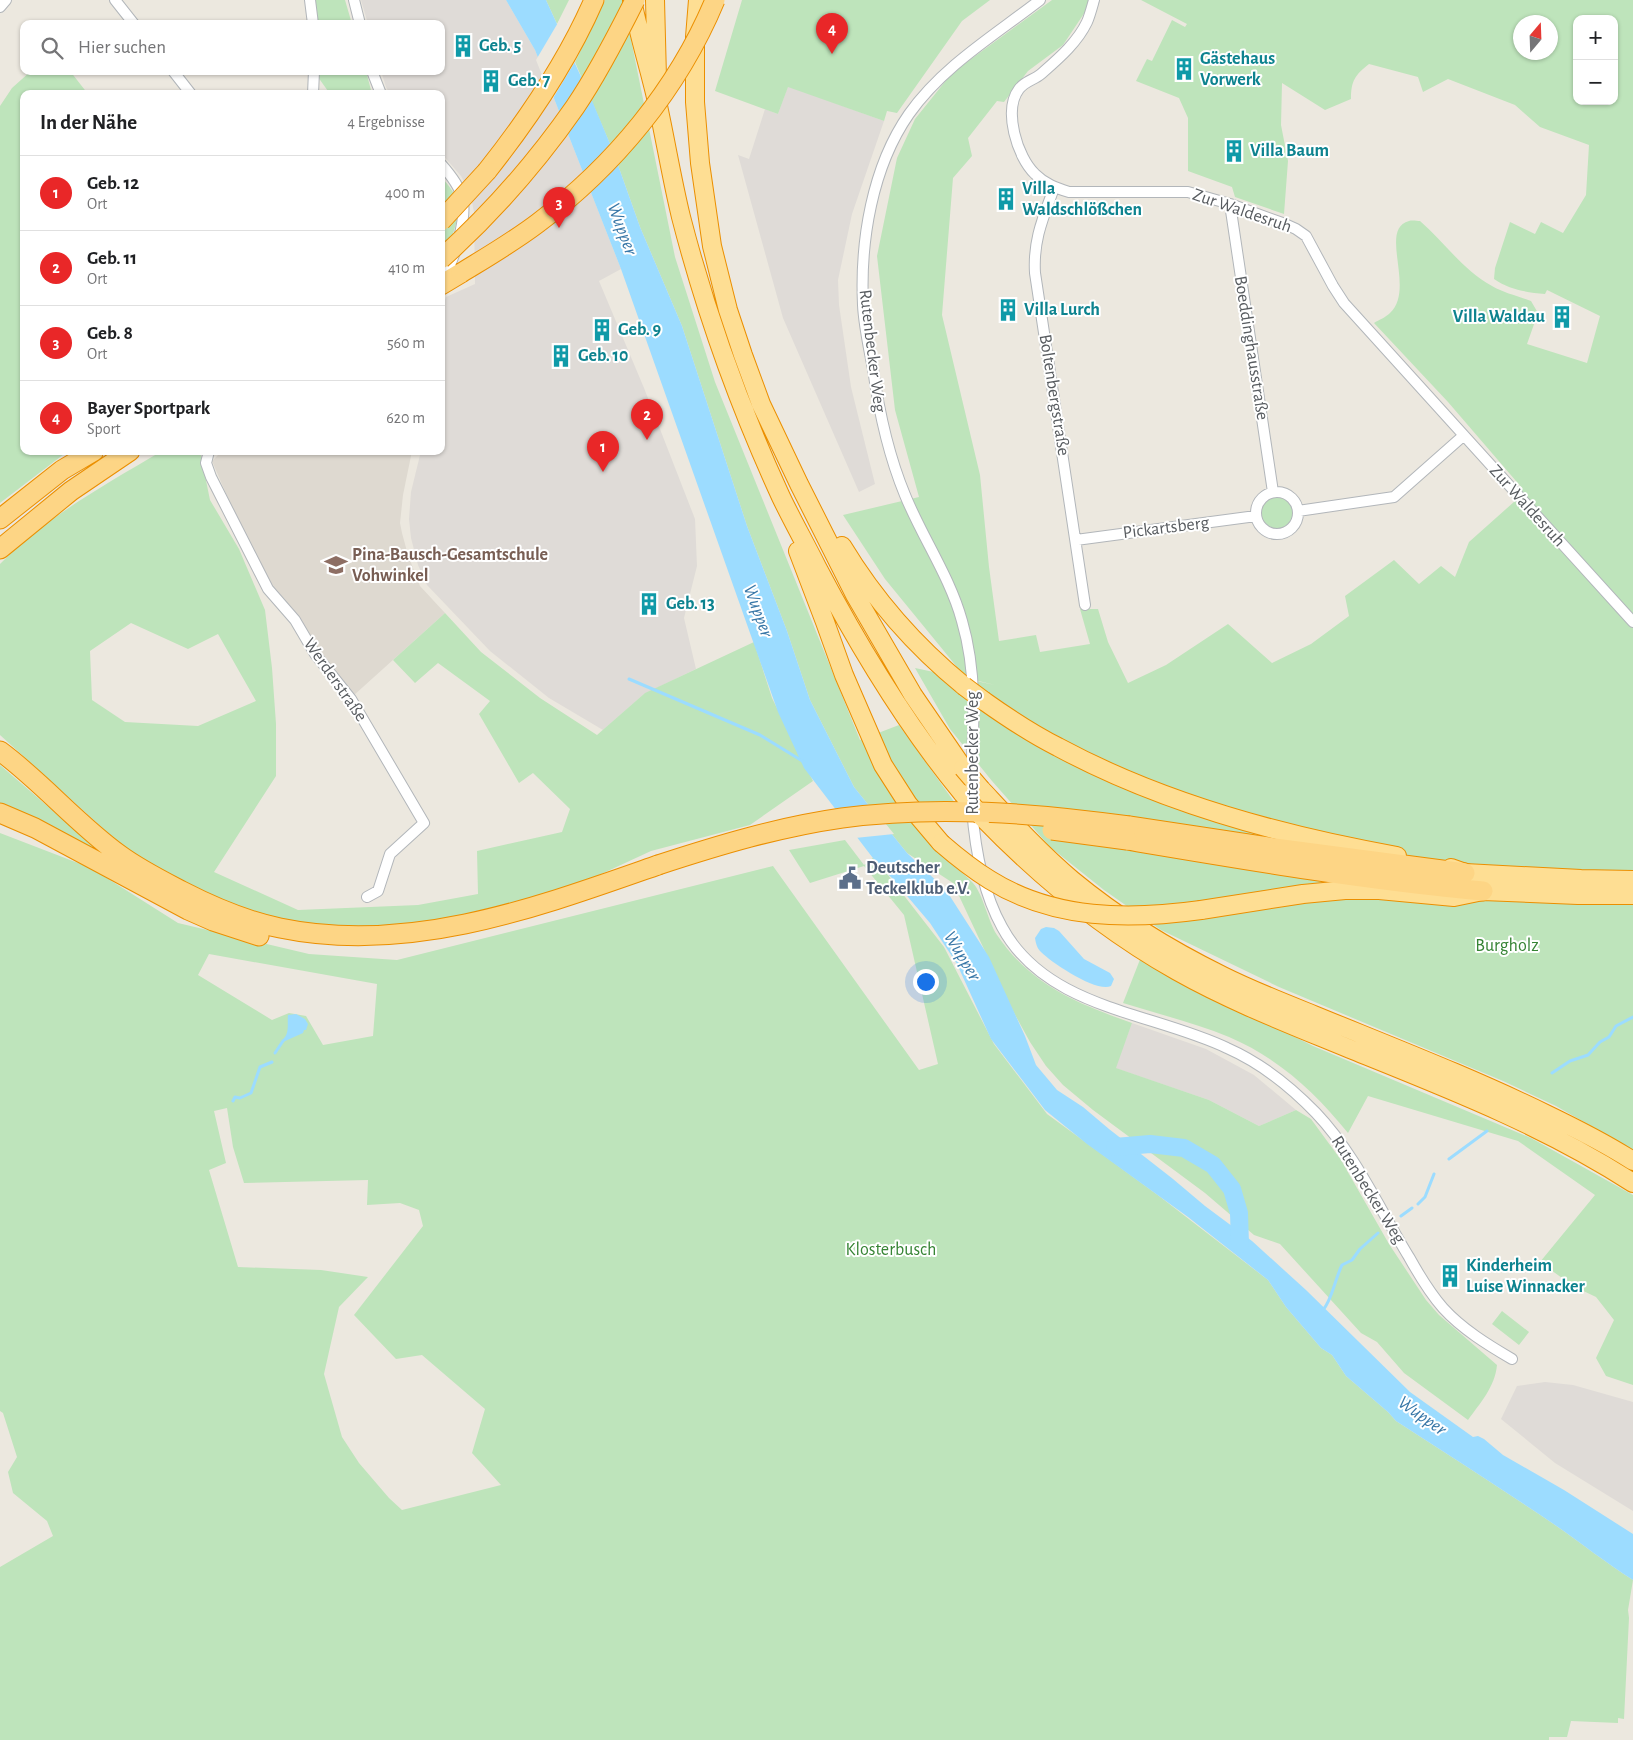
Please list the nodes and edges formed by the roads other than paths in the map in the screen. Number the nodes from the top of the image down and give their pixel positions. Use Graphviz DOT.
graph roads {
  1 [pos="6,0"];
  2 [pos="115,0"];
  3 [pos="310,0"];
  4 [pos="354,0"];
  5 [pos="594,0"];
  6 [pos="632,0"];
  7 [pos="636,0"];
  8 [pos="655,0"];
  9 [pos="698,0"];
  10 [pos="715,0"];
  11 [pos="1040,0"];
  12 [pos="1094,0"];
  13 [pos="0,7"];
  14 [pos="131,20"];
  15 [pos="312,20"];
  16 [pos="359,20"];
  17 [pos="176,75"];
  18 [pos="314,75"];
  19 [pos="374,75"];
  20 [pos="188,90"];
  21 [pos="313,90"];
  22 [pos="379,90"];
  23 [pos="658,106"];
  24 [pos="445,169"];
  25 [pos="1054,188"];
  26 [pos="1230,204"];
  27 [pos="708,212"];
  28 [pos="445,217"];
  29 [pos="445,269"];
  30 [pos="445,270"];
  31 [pos="445,272"];
  32 [pos="1463,436"];
  33 [pos="87,455"];
  34 [pos="124,455"];
  35 [pos="209,455"];
  36 [pos="1273,492"];
  37 [pos="781,497"];
  38 [pos="1298,511"];
  39 [pos="1256,516"];
  40 [pos="0,519"];
  41 [pos="1076,540"];
  42 [pos="0,549"];
  43 [pos="1085,605"];
  44 [pos="1633,622"];
  45 [pos="0,751"];
  46 [pos="0,813"];
  47 [pos="1128,833"];
  48 [pos="1465,873"];
  49 [pos="1633,880"];
  50 [pos="152,883"];
  51 [pos="1483,891"];
  52 [pos="1633,896"];
  53 [pos="367,897"];
  54 [pos="1633,1161"];
  55 [pos="1633,1183"];
  56 [pos="1512,1359"];
  1 -- 13 [label="street"];
  2 -- 14 [label="street"];
  3 -- 15 [label="street"];
  4 -- 16 [label="street"];
  5 -- 28 [label="highway, bridge"];
  6 -- 23 [label="highway"];
  7 -- 30 [label="highway, bridge"];
  8 -- 23 [label="highway"];
  9 -- 27 [label="highway"];
  10 -- 31 [label="highway, bridge"];
  11 -- 56 [label="street, Rutenbecker Weg"];
  12 -- 25 [label="street, Zur Waldesruh"];
  17 -- 20 [label="street"];
  18 -- 21 [label="street"];
  19 -- 22 [label="street"];
  23 -- 37 [label="highway"];
  24 -- 29 [label="street"];
  25 -- 26 [label="street, Zur Waldesruh"];
  25 -- 41 [label="street, Boltenbergstraße"];
  26 -- 32 [label="street, Zur Waldesruh"];
  26 -- 36 [label="street, Boeddinghausstraße"];
  27 -- 48 [label="highway, bridge"];
  27 -- 54 [label="highway, bridge"];
  32 -- 38 [label="street"];
  32 -- 44 [label="street, Zur Waldesruh"];
  33 -- 40 [label="highway"];
  34 -- 42 [label="highway"];
  35 -- 53 [label="street, Werderstraße"];
  36 -- 38 [label="street"];
  36 -- 39 [label="street"];
  37 -- 51 [label="highway, bridge"];
  37 -- 55 [label="highway, bridge"];
  38 -- 39 [label="street"];
  39 -- 41 [label="street, Pickartsberg"];
  41 -- 43 [label="street, Boltenbergstraße"];
  45 -- 50 [label="highway"];
  46 -- 50 [label="highway"];
  47 -- 48 [label="highway"];
  47 -- 50 [label="highway, bridge"];
  47 -- 51 [label="highway"];
  48 -- 49 [label="highway"];
  51 -- 52 [label="highway"];
}
